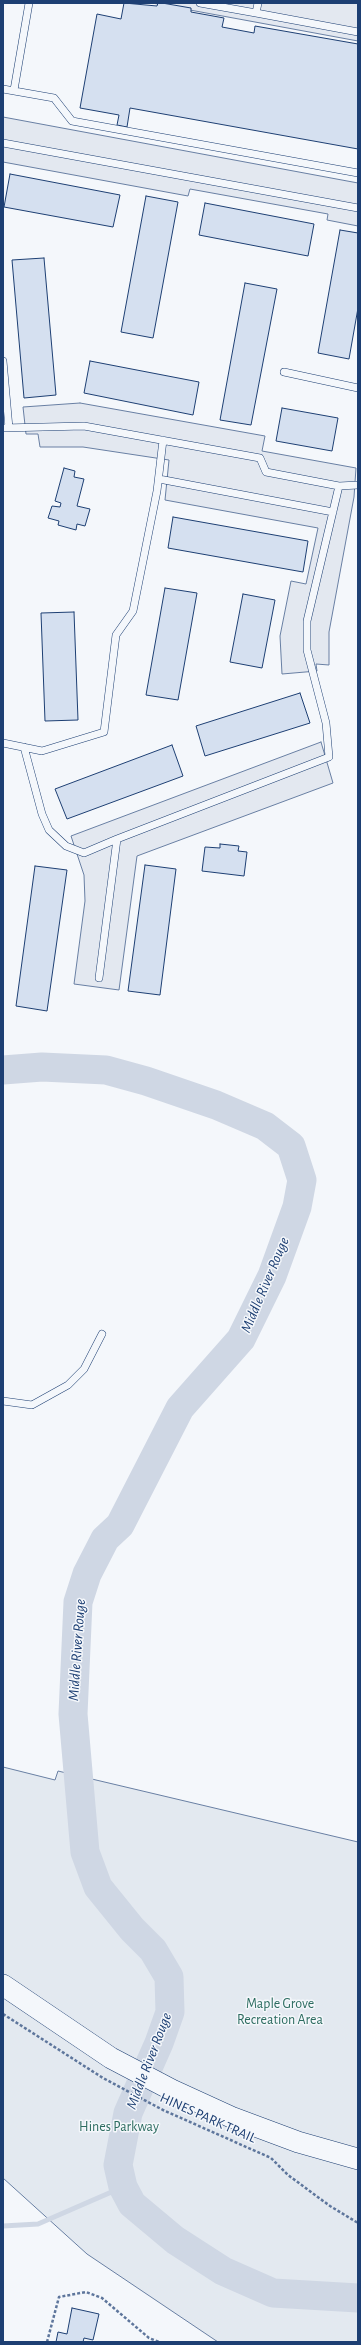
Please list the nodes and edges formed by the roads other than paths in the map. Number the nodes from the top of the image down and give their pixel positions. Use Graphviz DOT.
graph roads {
  1 [pos="29,3"];
  2 [pos="200,3"];
  3 [pos="258,3"];
  4 [pos="256,13"];
  5 [pos="358,32"];
  6 [pos="3,89"];
  7 [pos="14,90"];
  8 [pos="3,143"];
  9 [pos="358,173"];
  10 [pos="358,208"];
  11 [pos="3,361"];
  12 [pos="284,372"];
  13 [pos="358,388"];
  14 [pos="6,428"];
  15 [pos="163,440"];
  16 [pos="159,479"];
  17 [pos="358,485"];
  18 [pos="339,486"];
  19 [pos="333,512"];
  20 [pos="3,742"];
  21 [pos="24,747"];
  22 [pos="117,839"];
  23 [pos="99,978"];
  24 [pos="102,1334"];
  25 [pos="3,1402"];
  26 [pos="3,1985"];
  27 [pos="358,2159"];
  1 -- 7 [label="lane"];
  2 -- 4 [label="lane"];
  3 -- 4 [label="lane"];
  4 -- 5 [label="lane"];
  6 -- 7 [label="lane"];
  7 -- 9 [label="lane"];
  8 -- 10 [label="lane"];
  11 -- 14 [label="lane"];
  12 -- 13 [label="lane"];
  14 -- 15 [label="lane"];
  15 -- 16 [label="lane"];
  15 -- 18 [label="lane"];
  16 -- 19 [label="lane"];
  16 -- 21 [label="lane"];
  17 -- 18 [label="lane"];
  18 -- 19 [label="lane"];
  19 -- 22 [label="lane"];
  20 -- 21 [label="lane"];
  21 -- 22 [label="lane"];
  22 -- 23 [label="lane"];
  24 -- 25 [label="lane"];
  26 -- 27 [label="street"];
}
